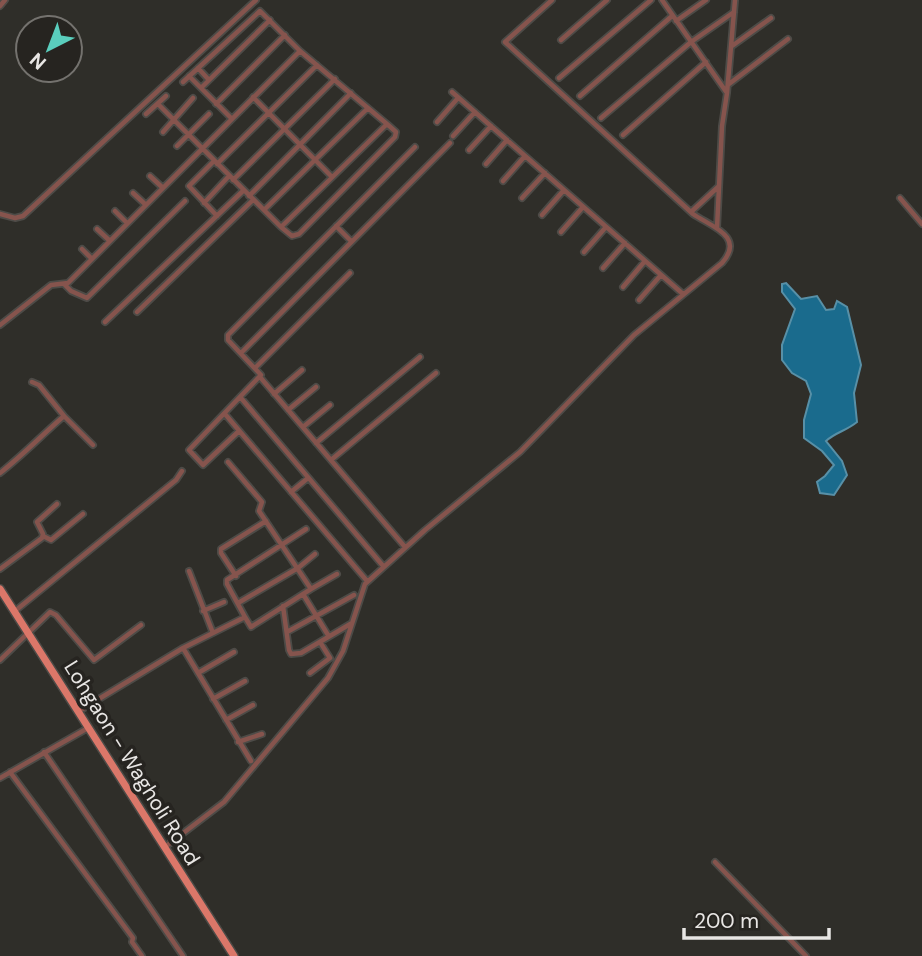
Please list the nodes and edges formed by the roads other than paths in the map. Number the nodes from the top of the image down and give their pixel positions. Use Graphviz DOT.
graph roads {
  1 [pos="5,0"];
  2 [pos="256,0"];
  3 [pos="552,0"];
  4 [pos="607,0"];
  5 [pos="650,0"];
  6 [pos="662,0"];
  7 [pos="706,0"];
  8 [pos="735,0"];
  9 [pos="0,6"];
  10 [pos="734,12"];
  11 [pos="672,16"];
  12 [pos="771,18"];
  13 [pos="270,20"];
  14 [pos="676,21"];
  15 [pos="285,35"];
  16 [pos="788,39"];
  17 [pos="561,40"];
  18 [pos="691,42"];
  19 [pos="731,46"];
  20 [pos="300,51"];
  21 [pos="706,62"];
  22 [pos="317,65"];
  23 [pos="197,68"];
  24 [pos="189,76"];
  25 [pos="559,78"];
  26 [pos="334,79"];
  27 [pos="209,80"];
  28 [pos="183,82"];
  29 [pos="728,84"];
  30 [pos="201,88"];
  31 [pos="452,92"];
  32 [pos="351,93"];
  33 [pos="727,93"];
  34 [pos="166,96"];
  35 [pos="580,96"];
  36 [pos="253,97"];
  37 [pos="458,97"];
  38 [pos="193,98"];
  39 [pos="158,104"];
  40 [pos="216,104"];
  41 [pos="369,108"];
  42 [pos="475,112"];
  43 [pos="269,113"];
  44 [pos="146,114"];
  45 [pos="209,114"];
  46 [pos="601,118"];
  47 [pos="232,119"];
  48 [pos="174,120"];
  49 [pos="437,121"];
  50 [pos="387,124"];
  51 [pos="491,126"];
  52 [pos="285,129"];
  53 [pos="163,132"];
  54 [pos="188,134"];
  55 [pos="623,135"];
  56 [pos="453,136"];
  57 [pos="507,140"];
  58 [pos="450,143"];
  59 [pos="177,145"];
  60 [pos="300,145"];
  61 [pos="415,147"];
  62 [pos="202,149"];
  63 [pos="469,150"];
  64 [pos="525,156"];
  65 [pos="315,160"];
  66 [pos="216,162"];
  67 [pos="486,164"];
  68 [pos="545,173"];
  69 [pos="150,176"];
  70 [pos="331,176"];
  71 [pos="231,178"];
  72 [pos="503,181"];
  73 [pos="718,187"];
  74 [pos="163,188"];
  75 [pos="244,190"];
  76 [pos="564,190"];
  77 [pos="133,193"];
  78 [pos="251,198"];
  79 [pos="522,198"];
  80 [pos="900,198"];
  81 [pos="185,201"];
  82 [pos="204,203"];
  83 [pos="146,205"];
  84 [pos="583,207"];
  85 [pos="115,211"];
  86 [pos="264,211"];
  87 [pos="691,212"];
  88 [pos="0,214"];
  89 [pos="542,215"];
  90 [pos="217,216"];
  91 [pos="127,223"];
  92 [pos="922,224"];
  93 [pos="336,226"];
  94 [pos="281,227"];
  95 [pos="606,227"];
  96 [pos="717,228"];
  97 [pos="97,229"];
  98 [pos="561,232"];
  99 [pos="110,241"];
  100 [pos="351,241"];
  101 [pos="625,243"];
  102 [pos="82,249"];
  103 [pos="584,252"];
  104 [pos="92,259"];
  105 [pos="645,261"];
  106 [pos="603,268"];
  107 [pos="351,273"];
  108 [pos="661,275"];
  109 [pos="65,285"];
  110 [pos="623,287"];
  111 [pos="684,294"];
  112 [pos="639,300"];
  113 [pos="137,312"];
  114 [pos="106,322"];
  115 [pos="0,325"];
  116 [pos="241,353"];
  117 [pos="420,357"];
  118 [pos="256,367"];
  119 [pos="302,370"];
  120 [pos="436,373"];
  121 [pos="260,377"];
  122 [pos="32,382"];
  123 [pos="317,387"];
  124 [pos="274,394"];
  125 [pos="241,398"];
  126 [pos="330,405"];
  127 [pos="288,411"];
  128 [pos="225,414"];
  129 [pos="64,416"];
  130 [pos="303,427"];
  131 [pos="239,431"];
  132 [pos="316,443"];
  133 [pos="93,445"];
  134 [pos="331,460"];
  135 [pos="228,462"];
  136 [pos="182,471"];
  137 [pos="0,473"];
  138 [pos="308,478"];
  139 [pos="291,492"];
  140 [pos="57,504"];
  141 [pos="83,513"];
  142 [pos="266,521"];
  143 [pos="306,529"];
  144 [pos="43,536"];
  145 [pos="283,546"];
  146 [pos="405,547"];
  147 [pos="315,554"];
  148 [pos="384,567"];
  149 [pos="298,568"];
  150 [pos="0,569"];
  151 [pos="189,571"];
  152 [pos="337,574"];
  153 [pos="236,576"];
  154 [pos="368,581"];
  155 [pos="311,589"];
  156 [pos="1,594"];
  157 [pos="303,594"];
  158 [pos="354,595"];
  159 [pos="223,602"];
  160 [pos="238,603"];
  161 [pos="284,606"];
  162 [pos="203,611"];
  163 [pos="14,612"];
  164 [pos="316,616"];
  165 [pos="245,617"];
  166 [pos="352,623"];
  167 [pos="141,625"];
  168 [pos="213,632"];
  169 [pos="287,632"];
  170 [pos="29,634"];
  171 [pos="328,635"];
  172 [pos="320,642"];
  173 [pos="183,648"];
  174 [pos="234,652"];
  175 [pos="0,660"];
  176 [pos="198,673"];
  177 [pos="310,673"];
  178 [pos="245,681"];
  179 [pos="213,699"];
  180 [pos="253,705"];
  181 [pos="78,712"];
  182 [pos="226,721"];
  183 [pos="88,728"];
  184 [pos="262,734"];
  185 [pos="239,742"];
  186 [pos="44,752"];
  187 [pos="251,761"];
  188 [pos="10,772"];
  189 [pos="0,778"];
  190 [pos="164,848"];
  191 [pos="715,862"];
  192 [pos="142,956"];
  193 [pos="183,956"];
  194 [pos="234,956"];
  195 [pos="806,956"];
  1 -- 9 [label="street"];
  2 -- 88 [label="street"];
  3 -- 87 [label="street"];
  4 -- 17 [label="street"];
  5 -- 25 [label="street"];
  6 -- 11 [label="street"];
  7 -- 14 [label="street"];
  8 -- 10 [label="street"];
  10 -- 18 [label="street"];
  10 -- 19 [label="street"];
  11 -- 14 [label="street"];
  11 -- 35 [label="street"];
  12 -- 19 [label="street"];
  13 -- 15 [label="street"];
  13 -- 23 [label="street"];
  13 -- 27 [label="street"];
  14 -- 18 [label="street"];
  15 -- 20 [label="street"];
  15 -- 40 [label="street"];
  16 -- 29 [label="street"];
  18 -- 21 [label="street"];
  18 -- 46 [label="street"];
  19 -- 29 [label="street"];
  20 -- 22 [label="street"];
  20 -- 36 [label="street"];
  21 -- 33 [label="street"];
  21 -- 55 [label="street"];
  22 -- 26 [label="street"];
  22 -- 43 [label="street"];
  23 -- 24 [label="street"];
  23 -- 27 [label="street"];
  24 -- 28 [label="street"];
  24 -- 30 [label="street"];
  26 -- 32 [label="street"];
  26 -- 52 [label="street"];
  27 -- 30 [label="street"];
  29 -- 33 [label="street"];
  30 -- 40 [label="street"];
  31 -- 37 [label="street"];
  32 -- 41 [label="street"];
  32 -- 60 [label="street"];
  33 -- 73 [label="street"];
  34 -- 39 [label="street"];
  36 -- 43 [label="street"];
  36 -- 47 [label="street"];
  37 -- 42 [label="street"];
  37 -- 49 [label="street"];
  38 -- 48 [label="street"];
  39 -- 44 [label="street"];
  39 -- 48 [label="street"];
  40 -- 47 [label="street"];
  41 -- 50 [label="street"];
  41 -- 65 [label="street"];
  42 -- 51 [label="street"];
  42 -- 56 [label="street"];
  43 -- 52 [label="street"];
  43 -- 66 [label="street"];
  45 -- 54 [label="street"];
  47 -- 62 [label="street"];
  48 -- 53 [label="street"];
  48 -- 54 [label="street"];
  50 -- 70 [label="street"];
  50 -- 94 [label="street"];
  51 -- 57 [label="street"];
  51 -- 63 [label="street"];
  52 -- 60 [label="street"];
  52 -- 71 [label="street"];
  54 -- 59 [label="street"];
  54 -- 62 [label="street"];
  57 -- 64 [label="street"];
  57 -- 67 [label="street"];
  58 -- 100 [label="street"];
  60 -- 65 [label="street"];
  60 -- 78 [label="street"];
  61 -- 93 [label="street"];
  62 -- 66 [label="street"];
  62 -- 74 [label="street"];
  64 -- 68 [label="street"];
  64 -- 72 [label="street"];
  65 -- 70 [label="street"];
  65 -- 86 [label="street"];
  66 -- 71 [label="street"];
  66 -- 82 [label="street"];
  68 -- 76 [label="street"];
  68 -- 79 [label="street"];
  69 -- 74 [label="street"];
  70 -- 94 [label="street"];
  71 -- 75 [label="street"];
  71 -- 82 [label="street"];
  73 -- 87 [label="street"];
  73 -- 96 [label="street"];
  74 -- 83 [label="street"];
  75 -- 78 [label="street"];
  75 -- 90 [label="street"];
  76 -- 84 [label="street"];
  76 -- 89 [label="street"];
  77 -- 83 [label="street"];
  78 -- 86 [label="street"];
  78 -- 113 [label="street"];
  80 -- 92 [label="street"];
  81 -- 109 [label="street"];
  82 -- 90 [label="street"];
  83 -- 91 [label="street"];
  84 -- 95 [label="street"];
  84 -- 98 [label="street"];
  85 -- 91 [label="street"];
  86 -- 94 [label="street"];
  87 -- 96 [label="street"];
  90 -- 114 [label="street"];
  91 -- 99 [label="street"];
  93 -- 100 [label="street"];
  93 -- 116 [label="street"];
  95 -- 101 [label="street"];
  95 -- 103 [label="street"];
  96 -- 111 [label="street"];
  97 -- 99 [label="street"];
  99 -- 104 [label="street"];
  100 -- 116 [label="street"];
  101 -- 105 [label="street"];
  101 -- 106 [label="street"];
  102 -- 104 [label="street"];
  104 -- 109 [label="street"];
  105 -- 108 [label="street"];
  105 -- 110 [label="street"];
  107 -- 118 [label="street"];
  108 -- 111 [label="street"];
  108 -- 112 [label="street"];
  109 -- 115 [label="street"];
  111 -- 146 [label="street"];
  116 -- 118 [label="street"];
  117 -- 132 [label="street"];
  118 -- 121 [label="street"];
  119 -- 124 [label="street"];
  120 -- 134 [label="street"];
  121 -- 124 [label="street"];
  121 -- 125 [label="street"];
  122 -- 129 [label="street"];
  123 -- 127 [label="street"];
  124 -- 127 [label="street"];
  125 -- 128 [label="street"];
  125 -- 138 [label="street"];
  126 -- 130 [label="street"];
  127 -- 130 [label="street"];
  128 -- 131 [label="street"];
  128 -- 131 [label="street"];
  129 -- 133 [label="street"];
  129 -- 137 [label="street"];
  130 -- 132 [label="street"];
  131 -- 139 [label="street"];
  132 -- 134 [label="street"];
  134 -- 146 [label="street"];
  135 -- 142 [label="street"];
  136 -- 163 [label="street"];
  138 -- 139 [label="street"];
  138 -- 148 [label="street"];
  139 -- 154 [label="street"];
  140 -- 144 [label="street"];
  141 -- 144 [label="street"];
  142 -- 145 [label="street"];
  142 -- 153 [label="street"];
  143 -- 145 [label="street"];
  144 -- 150 [label="street"];
  145 -- 149 [label="street"];
  145 -- 153 [label="street"];
  146 -- 148 [label="street"];
  147 -- 149 [label="street"];
  148 -- 154 [label="street"];
  149 -- 155 [label="street"];
  149 -- 160 [label="street"];
  151 -- 162 [label="street"];
  152 -- 155 [label="street"];
  153 -- 160 [label="street"];
  154 -- 166 [label="street"];
  155 -- 157 [label="street"];
  156 -- 163 [label="main road, Lohgaon - Wagholi Road"];
  157 -- 161 [label="street"];
  157 -- 164 [label="street"];
  158 -- 164 [label="street"];
  159 -- 162 [label="street"];
  160 -- 165 [label="street"];
  161 -- 165 [label="street"];
  161 -- 169 [label="street"];
  162 -- 168 [label="street"];
  163 -- 170 [label="main road, Lohgaon - Wagholi Road"];
  164 -- 169 [label="street"];
  164 -- 171 [label="street"];
  165 -- 168 [label="street"];
  166 -- 171 [label="street"];
  166 -- 190 [label="street"];
  167 -- 170 [label="street"];
  168 -- 173 [label="street"];
  169 -- 172 [label="street"];
  170 -- 175 [label="street"];
  170 -- 181 [label="main road, Lohgaon - Wagholi Road"];
  171 -- 172 [label="street"];
  172 -- 177 [label="street"];
  173 -- 176 [label="street"];
  173 -- 181 [label="street"];
  174 -- 176 [label="street"];
  176 -- 179 [label="street"];
  178 -- 179 [label="street"];
  179 -- 182 [label="street"];
  180 -- 182 [label="street"];
  181 -- 183 [label="main road, Lohgaon - Wagholi Road"];
  182 -- 185 [label="street"];
  183 -- 186 [label="street"];
  183 -- 190 [label="main road, Lohgaon - Wagholi Road"];
  184 -- 185 [label="street"];
  185 -- 187 [label="street"];
  186 -- 188 [label="street"];
  186 -- 193 [label="street"];
  188 -- 189 [label="street"];
  188 -- 192 [label="street"];
  190 -- 194 [label="main road, Lohgaon - Wagholi Road"];
  191 -- 195 [label="street"];
}
